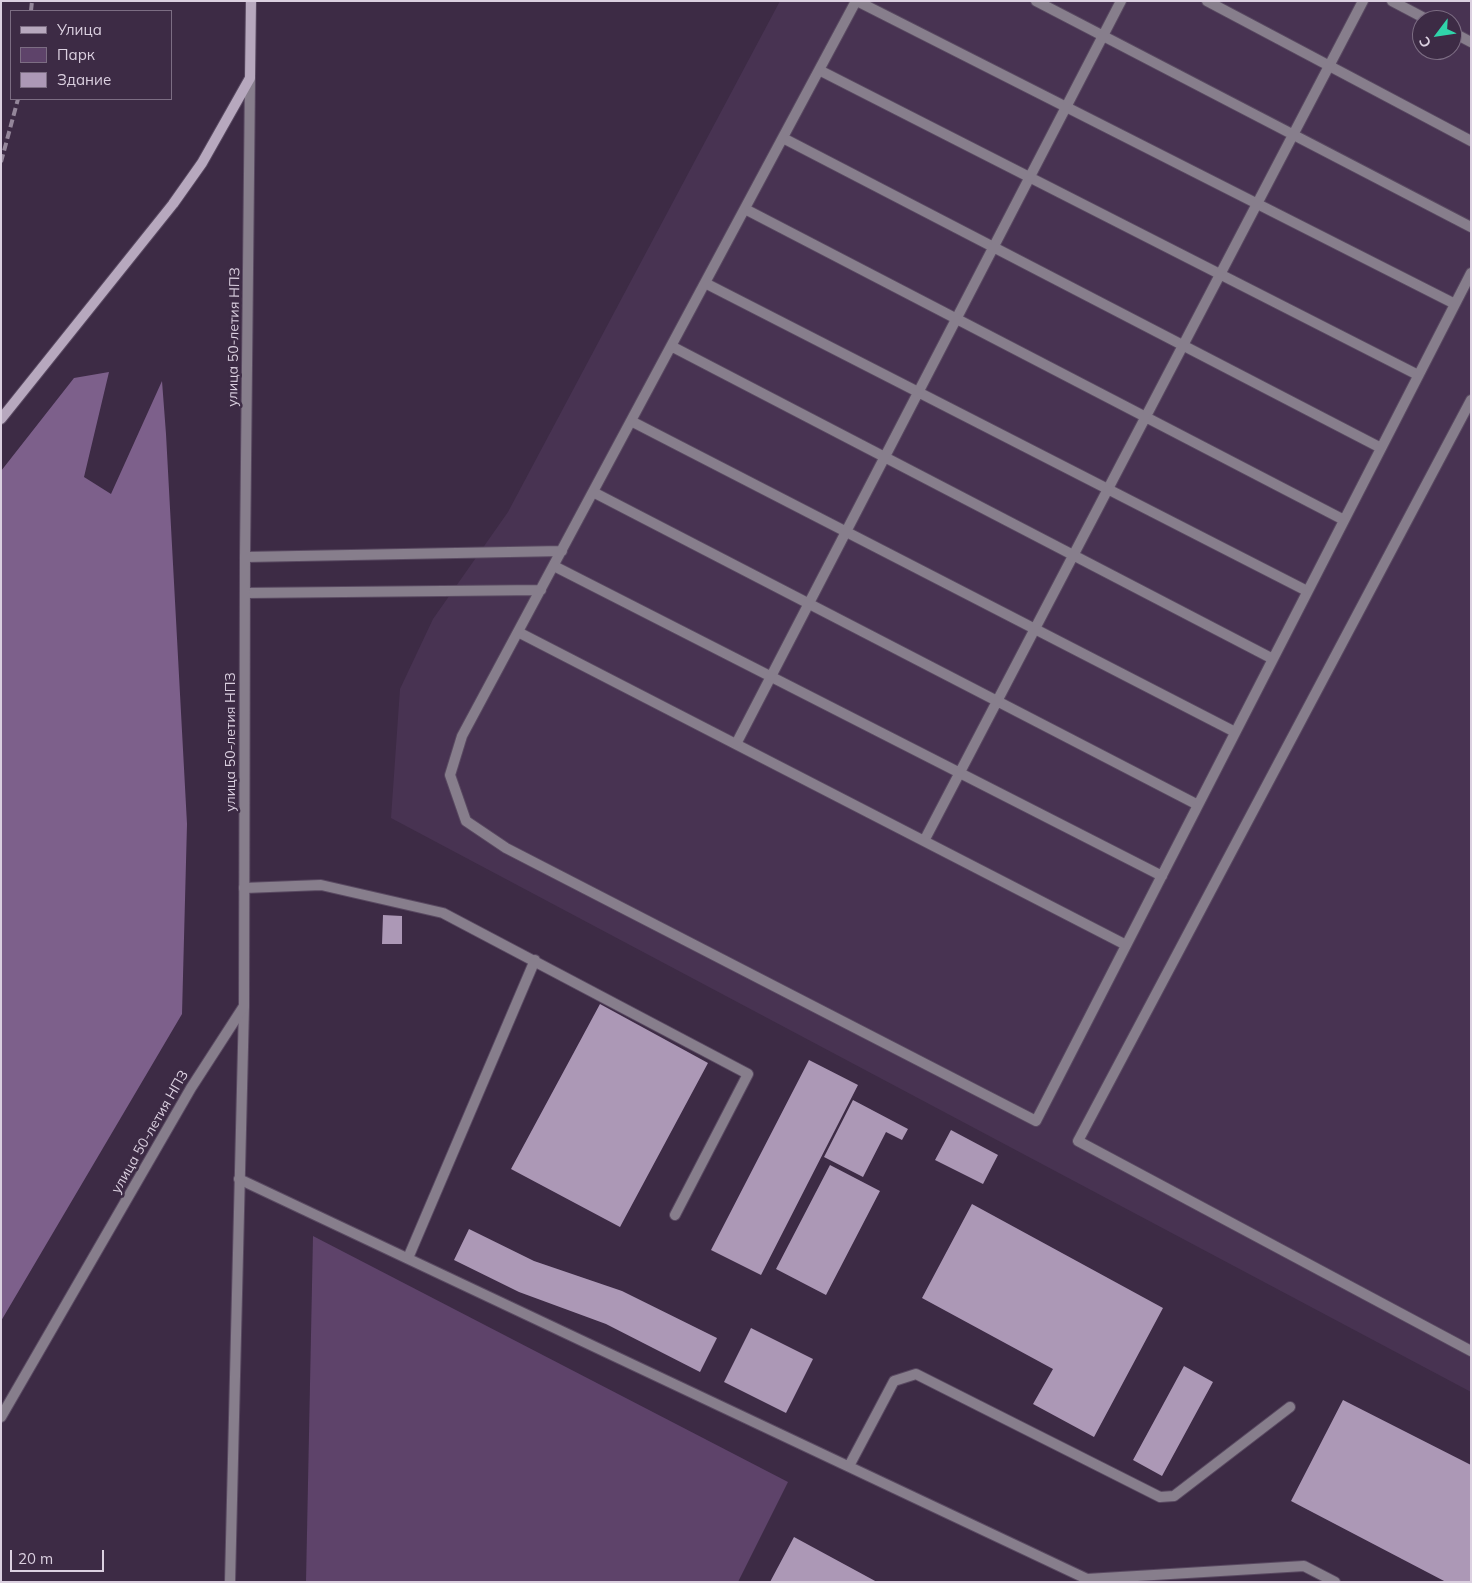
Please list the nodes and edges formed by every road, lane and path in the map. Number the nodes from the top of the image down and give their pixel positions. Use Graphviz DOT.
graph roads {
  1 [pos="251,1"];
  2 [pos="856,1"];
  3 [pos="1036,1"];
  4 [pos="1121,1"];
  5 [pos="1207,1"];
  6 [pos="1363,1"];
  7 [pos="1392,1"];
  8 [pos="1412,12"];
  9 [pos="1103,36"];
  10 [pos="1329,66"];
  11 [pos="819,70"];
  12 [pos="250,78"];
  13 [pos="1066,107"];
  14 [pos="1293,135"];
  15 [pos="783,138"];
  16 [pos="1471,141"];
  17 [pos="1030,177"];
  18 [pos="1257,203"];
  19 [pos="745,209"];
  20 [pos="1471,227"];
  21 [pos="993,248"];
  22 [pos="1471,273"];
  23 [pos="1220,274"];
  24 [pos="705,283"];
  25 [pos="1455,304"];
  26 [pos="956,319"];
  27 [pos="671,346"];
  28 [pos="1183,346"];
  29 [pos="1418,375"];
  30 [pos="919,392"];
  31 [pos="1471,400"];
  32 [pos="1146,417"];
  33 [pos="1,419"];
  34 [pos="631,421"];
  35 [pos="1381,448"];
  36 [pos="885,457"];
  37 [pos="1108,489"];
  38 [pos="593,492"];
  39 [pos="1344,520"];
  40 [pos="846,532"];
  41 [pos="562,551"];
  42 [pos="1073,556"];
  43 [pos="245,557"];
  44 [pos="554,566"];
  45 [pos="541,590"];
  46 [pos="1308,591"];
  47 [pos="245,593"];
  48 [pos="809,604"];
  49 [pos="1035,629"];
  50 [pos="518,632"];
  51 [pos="1272,660"];
  52 [pos="772,677"];
  53 [pos="997,701"];
  54 [pos="1235,732"];
  55 [pos="736,744"];
  56 [pos="960,773"];
  57 [pos="1198,805"];
  58 [pos="924,841"];
  59 [pos="1162,876"];
  60 [pos="244,888"];
  61 [pos="1126,945"];
  62 [pos="535,960"];
  63 [pos="244,1006"];
  64 [pos="240,1179"];
  65 [pos="675,1215"];
  66 [pos="408,1258"];
  67 [pos="1471,1351"];
  68 [pos="1290,1407"];
  69 [pos="1,1417"];
  70 [pos="849,1466"];
  71 [pos="230,1582"];
  72 [pos="1335,1582"];
  1 -- 12 [label="main road, улица 50-летия НПЗ"];
  2 -- 11 [label="street"];
  2 -- 13 [label="street"];
  3 -- 9 [label="street"];
  4 -- 9 [label="street"];
  5 -- 10 [label="street"];
  6 -- 10 [label="street"];
  7 -- 8 [label="street"];
  9 -- 13 [label="street"];
  9 -- 14 [label="street"];
  10 -- 14 [label="street"];
  10 -- 16 [label="street"];
  11 -- 15 [label="street"];
  11 -- 17 [label="street"];
  12 -- 33 [label="main road"];
  12 -- 43 [label="street, улица 50-летия НПЗ"];
  13 -- 17 [label="street"];
  13 -- 18 [label="street"];
  14 -- 18 [label="street"];
  14 -- 20 [label="street"];
  15 -- 19 [label="street"];
  15 -- 21 [label="street"];
  17 -- 21 [label="street"];
  17 -- 23 [label="street"];
  18 -- 23 [label="street"];
  18 -- 25 [label="street"];
  19 -- 24 [label="street"];
  19 -- 26 [label="street"];
  21 -- 26 [label="street"];
  21 -- 28 [label="street"];
  22 -- 25 [label="street"];
  23 -- 28 [label="street"];
  23 -- 29 [label="street"];
  24 -- 27 [label="street"];
  24 -- 30 [label="street"];
  25 -- 29 [label="street"];
  26 -- 30 [label="street"];
  26 -- 32 [label="street"];
  27 -- 34 [label="street"];
  27 -- 36 [label="street"];
  28 -- 32 [label="street"];
  28 -- 35 [label="street"];
  29 -- 35 [label="street"];
  30 -- 36 [label="street"];
  30 -- 37 [label="street"];
  31 -- 67 [label="street"];
  32 -- 37 [label="street"];
  32 -- 39 [label="street"];
  34 -- 38 [label="street"];
  34 -- 40 [label="street"];
  35 -- 39 [label="street"];
  36 -- 40 [label="street"];
  36 -- 42 [label="street"];
  37 -- 42 [label="street"];
  37 -- 46 [label="street"];
  38 -- 41 [label="street"];
  38 -- 48 [label="street"];
  39 -- 46 [label="street"];
  40 -- 48 [label="street"];
  40 -- 49 [label="street"];
  41 -- 43 [label="street"];
  41 -- 44 [label="street"];
  42 -- 49 [label="street"];
  42 -- 51 [label="street"];
  43 -- 47 [label="street, улица 50-летия НПЗ"];
  44 -- 45 [label="street"];
  44 -- 52 [label="street"];
  45 -- 47 [label="street"];
  45 -- 50 [label="street"];
  46 -- 51 [label="street"];
  47 -- 60 [label="street, улица 50-летия НПЗ"];
  48 -- 52 [label="street"];
  48 -- 53 [label="street"];
  49 -- 53 [label="street"];
  49 -- 54 [label="street"];
  50 -- 55 [label="street"];
  50 -- 61 [label="street"];
  51 -- 54 [label="street"];
  52 -- 55 [label="street"];
  52 -- 56 [label="street"];
  53 -- 56 [label="street"];
  53 -- 57 [label="street"];
  54 -- 57 [label="street"];
  55 -- 58 [label="street"];
  56 -- 58 [label="street"];
  56 -- 59 [label="street"];
  57 -- 59 [label="street"];
  58 -- 61 [label="street"];
  59 -- 61 [label="street"];
  60 -- 62 [label="street"];
  60 -- 63 [label="street, улица 50-летия НПЗ"];
  62 -- 65 [label="street"];
  62 -- 66 [label="street"];
  63 -- 64 [label="street"];
  63 -- 69 [label="street, улица 50-летия НПЗ"];
  64 -- 66 [label="street"];
  64 -- 71 [label="street"];
  66 -- 70 [label="street"];
  68 -- 70 [label="street"];
  70 -- 72 [label="street"];
}
